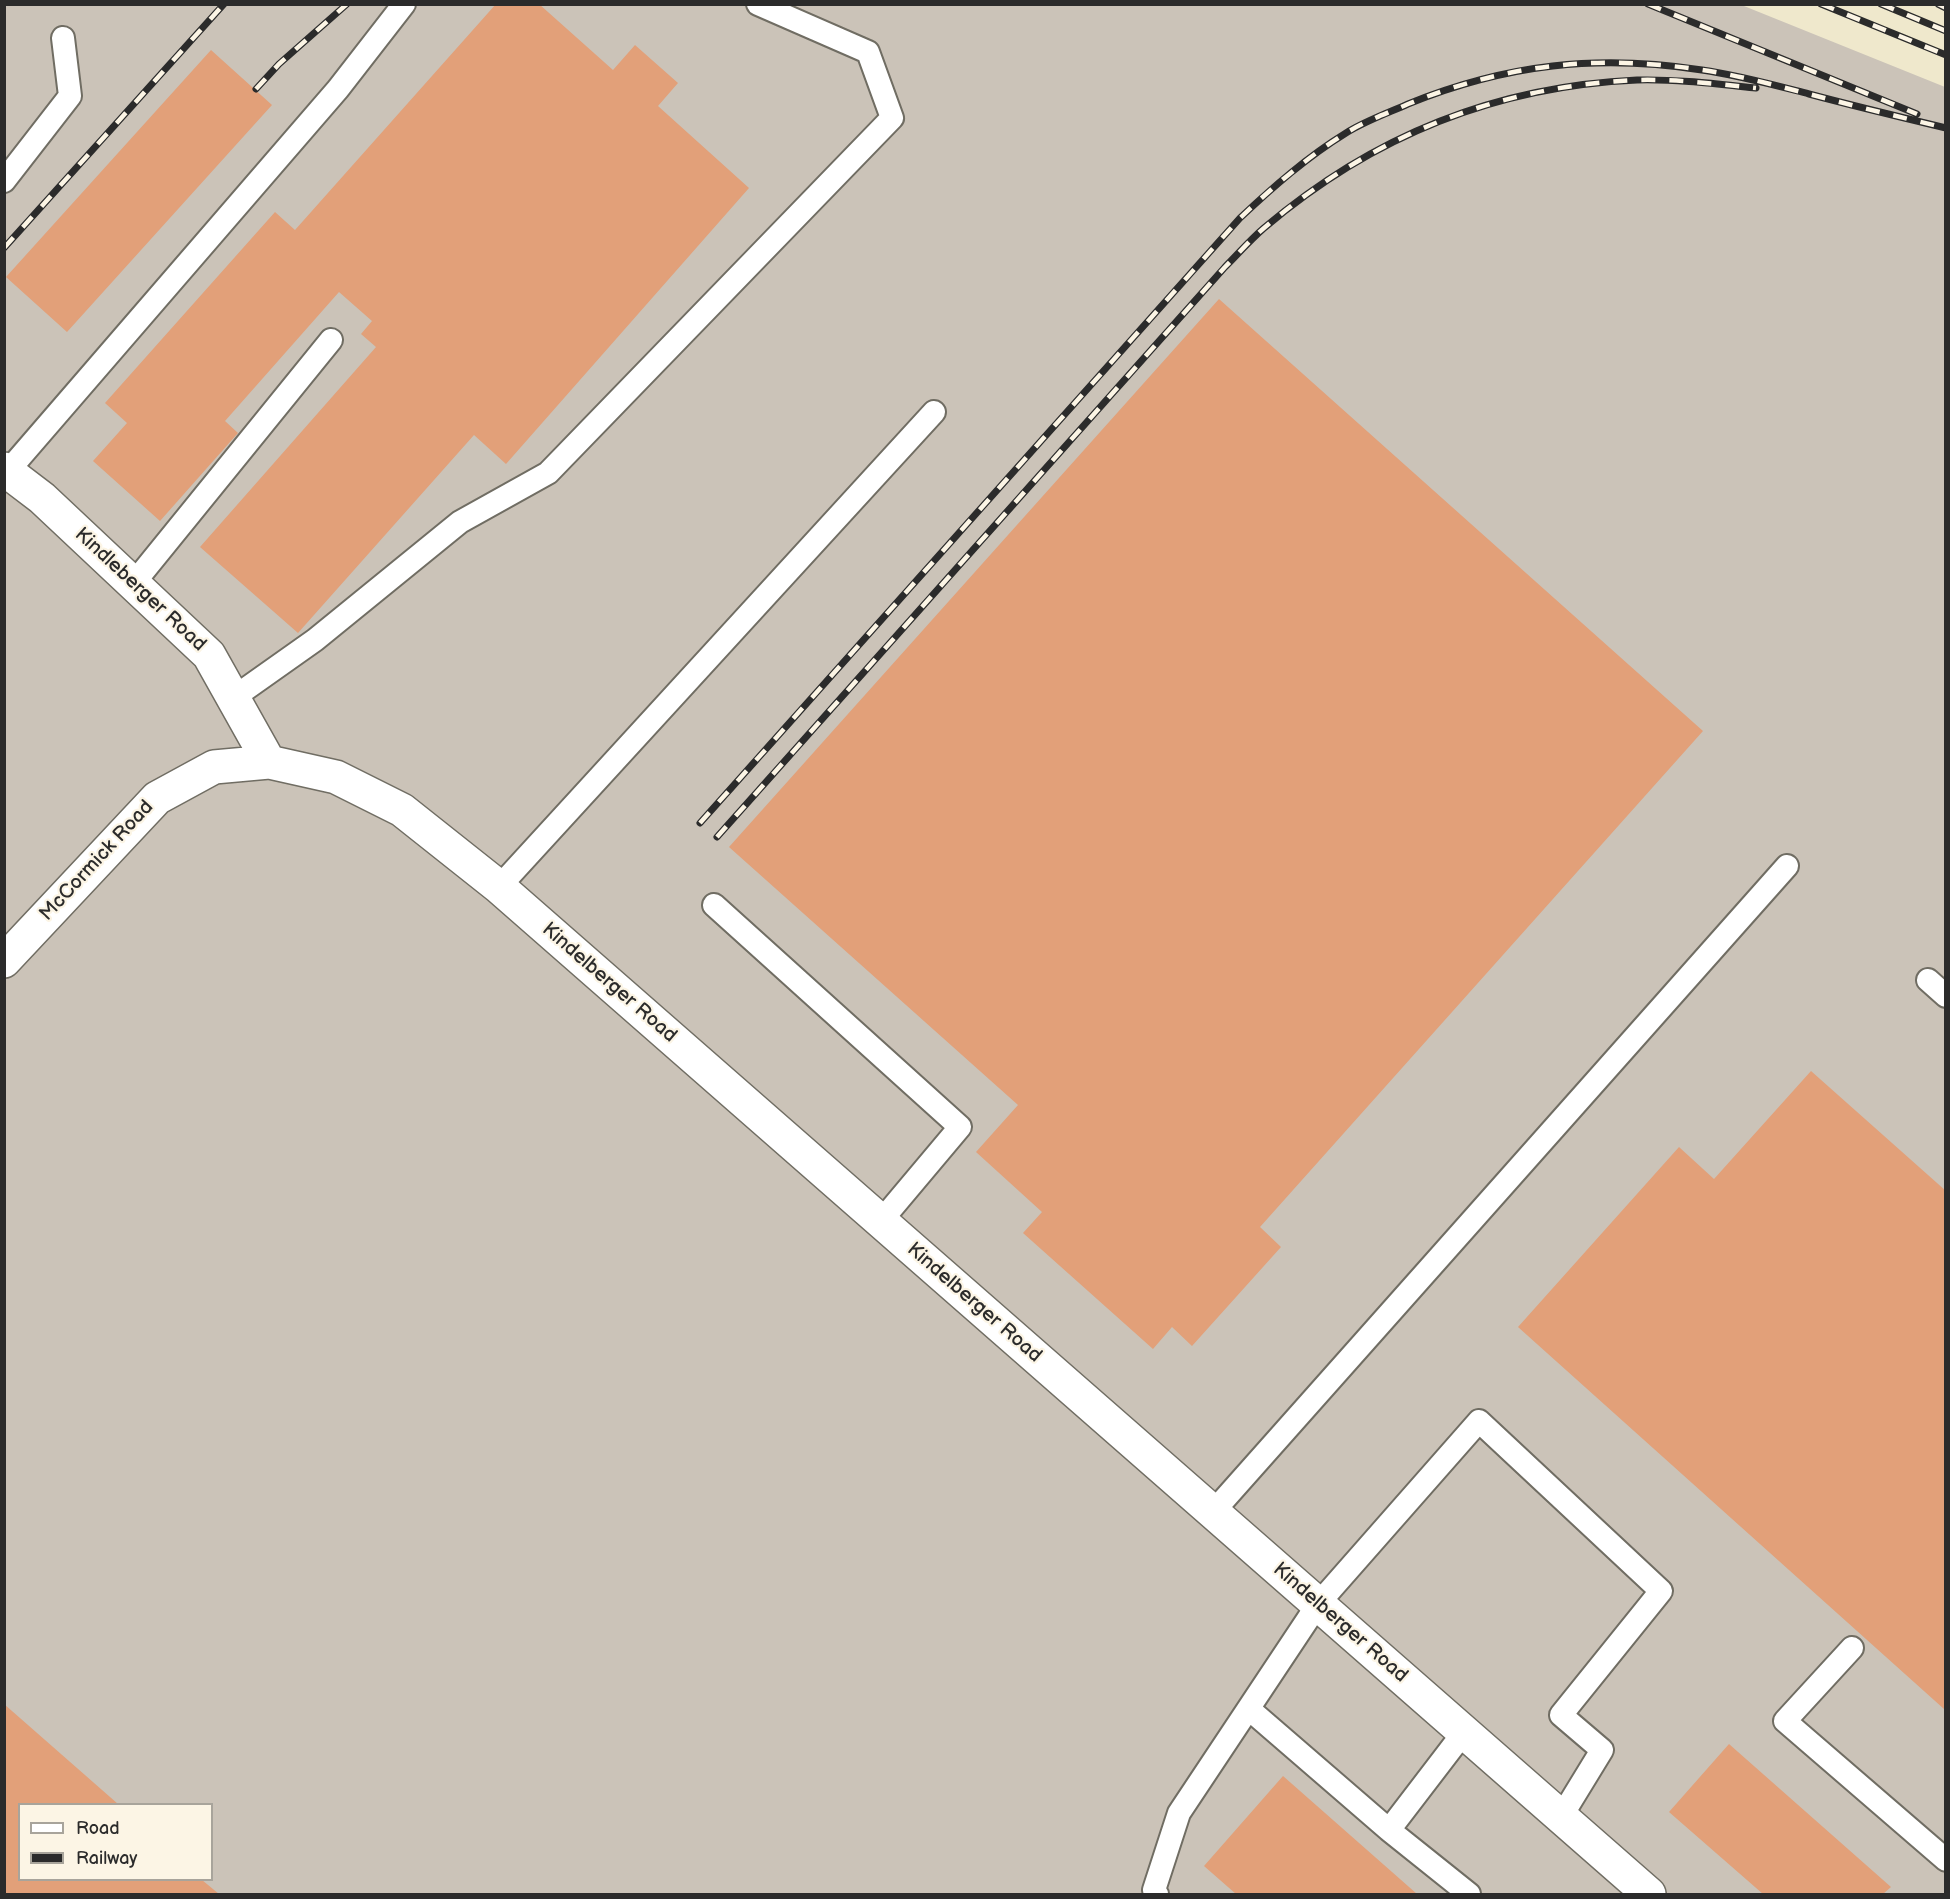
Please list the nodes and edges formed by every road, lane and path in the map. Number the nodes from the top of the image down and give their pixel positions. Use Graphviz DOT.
graph roads {
  1 [pos="404,4"];
  2 [pos="758,4"];
  3 [pos="63,38"];
  4 [pos="4,181"];
  5 [pos="331,340"];
  6 [pos="934,412"];
  7 [pos="6,470"];
  8 [pos="133,584"];
  9 [pos="233,698"];
  10 [pos="269,762"];
  11 [pos="1787,866"];
  12 [pos="499,887"];
  13 [pos="714,904"];
  14 [pos="4,961"];
  15 [pos="1928,980"];
  16 [pos="1946,996"];
  17 [pos="881,1221"];
  18 [pos="1213,1512"];
  19 [pos="1318,1604"];
  20 [pos="1852,1648"];
  21 [pos="1249,1708"];
  22 [pos="1464,1732"];
  23 [pos="1561,1817"];
  24 [pos="1389,1830"];
  25 [pos="1946,1860"];
  26 [pos="1157,1894"];
  27 [pos="1468,1894"];
  28 [pos="1649,1894"];
  1 -- 7 [label="lane"];
  2 -- 9 [label="lane"];
  3 -- 4 [label="lane"];
  5 -- 8 [label="lane"];
  6 -- 12 [label="lane"];
  7 -- 8 [label="street, Kindleberger Road"];
  8 -- 9 [label="street, Kindleberger Road"];
  9 -- 10 [label="street, Kindleberger Road"];
  10 -- 12 [label="street, Kindelberger Road"];
  10 -- 14 [label="street, McCormick Road"];
  11 -- 18 [label="lane"];
  12 -- 17 [label="street, Kindelberger Road"];
  13 -- 17 [label="lane"];
  15 -- 16 [label="lane"];
  17 -- 18 [label="street, Kindelberger Road"];
  18 -- 19 [label="street, Kindelberger Road"];
  19 -- 21 [label="lane"];
  19 -- 22 [label="street, Kindelberger Road"];
  19 -- 23 [label="lane"];
  20 -- 25 [label="lane"];
  21 -- 24 [label="lane"];
  21 -- 26 [label="lane"];
  22 -- 23 [label="street, Kindelberger Road"];
  22 -- 24 [label="lane"];
  23 -- 28 [label="street, Kindelberger Road"];
  24 -- 27 [label="lane"];
}
